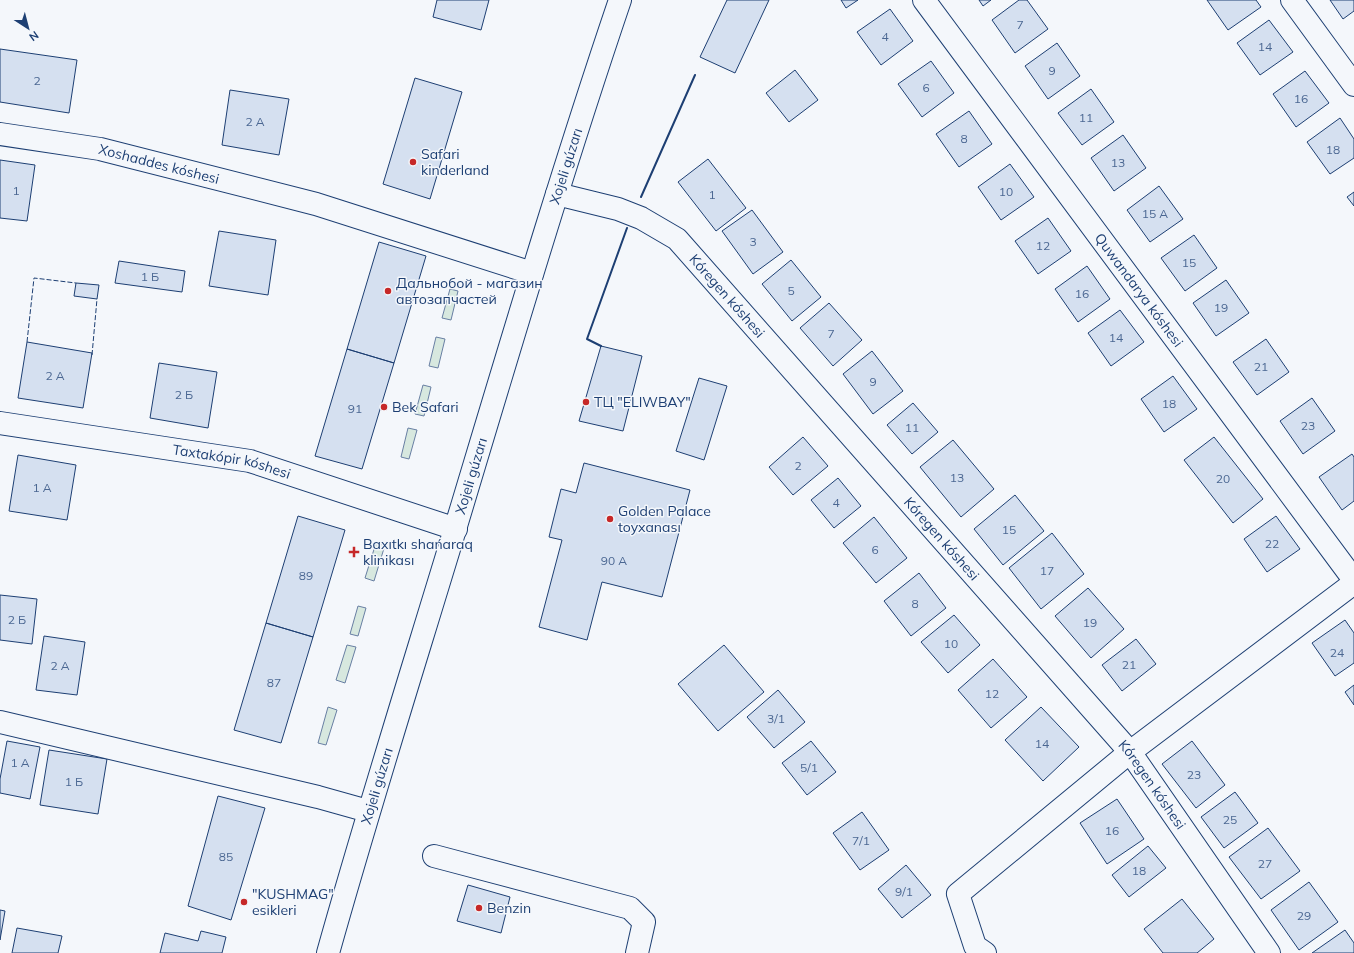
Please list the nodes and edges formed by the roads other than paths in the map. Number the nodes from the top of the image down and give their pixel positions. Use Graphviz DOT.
graph roads {
  1 [pos="620,0"];
  2 [pos="924,0"];
  3 [pos="1292,0"];
  4 [pos="1354,85"];
  5 [pos="0,134"];
  6 [pos="557,194"];
  7 [pos="532,273"];
  8 [pos="0,423"];
  9 [pos="456,529"];
  10 [pos="1354,580"];
  11 [pos="1354,583"];
  12 [pos="7,723"];
  13 [pos="1130,752"];
  14 [pos="368,811"];
  15 [pos="434,856"];
  16 [pos="328,953"];
  17 [pos="637,953"];
  18 [pos="985,953"];
  19 [pos="1270,953"];
  1 -- 6 [label="street, Xojeli gúzarı"];
  2 -- 10 [label="street, Quwandarya kóshesi"];
  3 -- 4 [label="street"];
  5 -- 7 [label="street, Xoshaddes kóshesi"];
  6 -- 7 [label="street, Xojeli gúzarı"];
  6 -- 13 [label="street, Kóregen kóshesi"];
  7 -- 9 [label="street, Xojeli gúzarı"];
  8 -- 9 [label="street, Taxtakópir kóshesi"];
  9 -- 14 [label="street, Xojeli gúzarı"];
  11 -- 13 [label="street"];
  12 -- 14 [label="street"];
  13 -- 18 [label="street"];
  13 -- 19 [label="street, Kóregen kóshesi"];
  14 -- 16 [label="street, Xojeli gúzarı"];
  15 -- 17 [label="street"];
}
